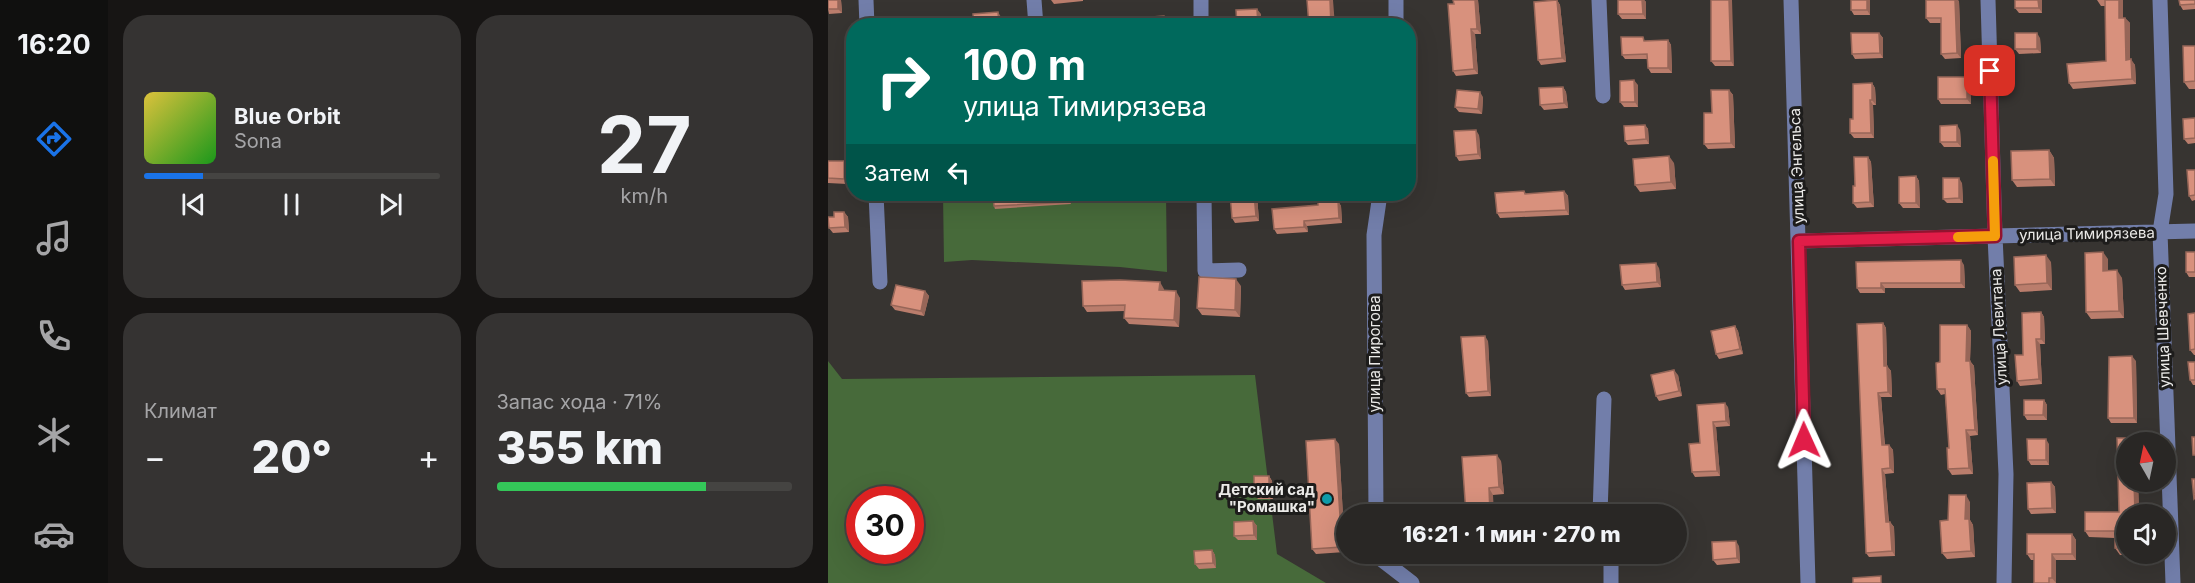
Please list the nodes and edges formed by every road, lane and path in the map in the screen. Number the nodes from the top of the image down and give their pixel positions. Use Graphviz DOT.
graph roads {
  1 [pos="866,0"];
  2 [pos="1034,0"];
  3 [pos="1201,0"];
  4 [pos="1396,0"];
  5 [pos="1599,0"];
  6 [pos="1791,0"];
  7 [pos="1988,0"];
  8 [pos="2160,0"];
  9 [pos="867,18"];
  10 [pos="1035,18"];
  11 [pos="1202,18"];
  12 [pos="1396,18"];
  13 [pos="1603,96"];
  14 [pos="876,201"];
  15 [pos="1204,201"];
  16 [pos="1379,201"];
  17 [pos="2195,231"];
  18 [pos="2160,232"];
  19 [pos="1995,236"];
  20 [pos="1799,241"];
  21 [pos="1239,270"];
  22 [pos="880,282"];
  23 [pos="1604,399"];
  24 [pos="1376,504"];
  25 [pos="1600,504"];
  26 [pos="1389,564"];
  27 [pos="1611,564"];
  28 [pos="1412,583"];
  29 [pos="1611,583"];
  30 [pos="1808,583"];
  31 [pos="2004,583"];
  32 [pos="2173,583"];
  1 -- 9 [label="street"];
  2 -- 10 [label="street"];
  3 -- 11 [label="street"];
  4 -- 12 [label="street"];
  5 -- 13 [label="street"];
  6 -- 20 [label="street, улица Энгельса"];
  7 -- 19 [label="street, улица Левитана"];
  8 -- 18 [label="street, улица Шевченко"];
  14 -- 22 [label="street"];
  15 -- 21 [label="street"];
  16 -- 24 [label="street, улица Пирогова"];
  17 -- 18 [label="street, улица Тимирязева"];
  18 -- 19 [label="street, улица Тимирязева"];
  18 -- 32 [label="street, улица Шевченко"];
  19 -- 20 [label="street, улица Тимирязева"];
  19 -- 31 [label="street, улица Левитана"];
  20 -- 30 [label="street, улица Энгельса"];
  23 -- 25 [label="street"];
  26 -- 28 [label="street"];
  27 -- 29 [label="street"];
}
